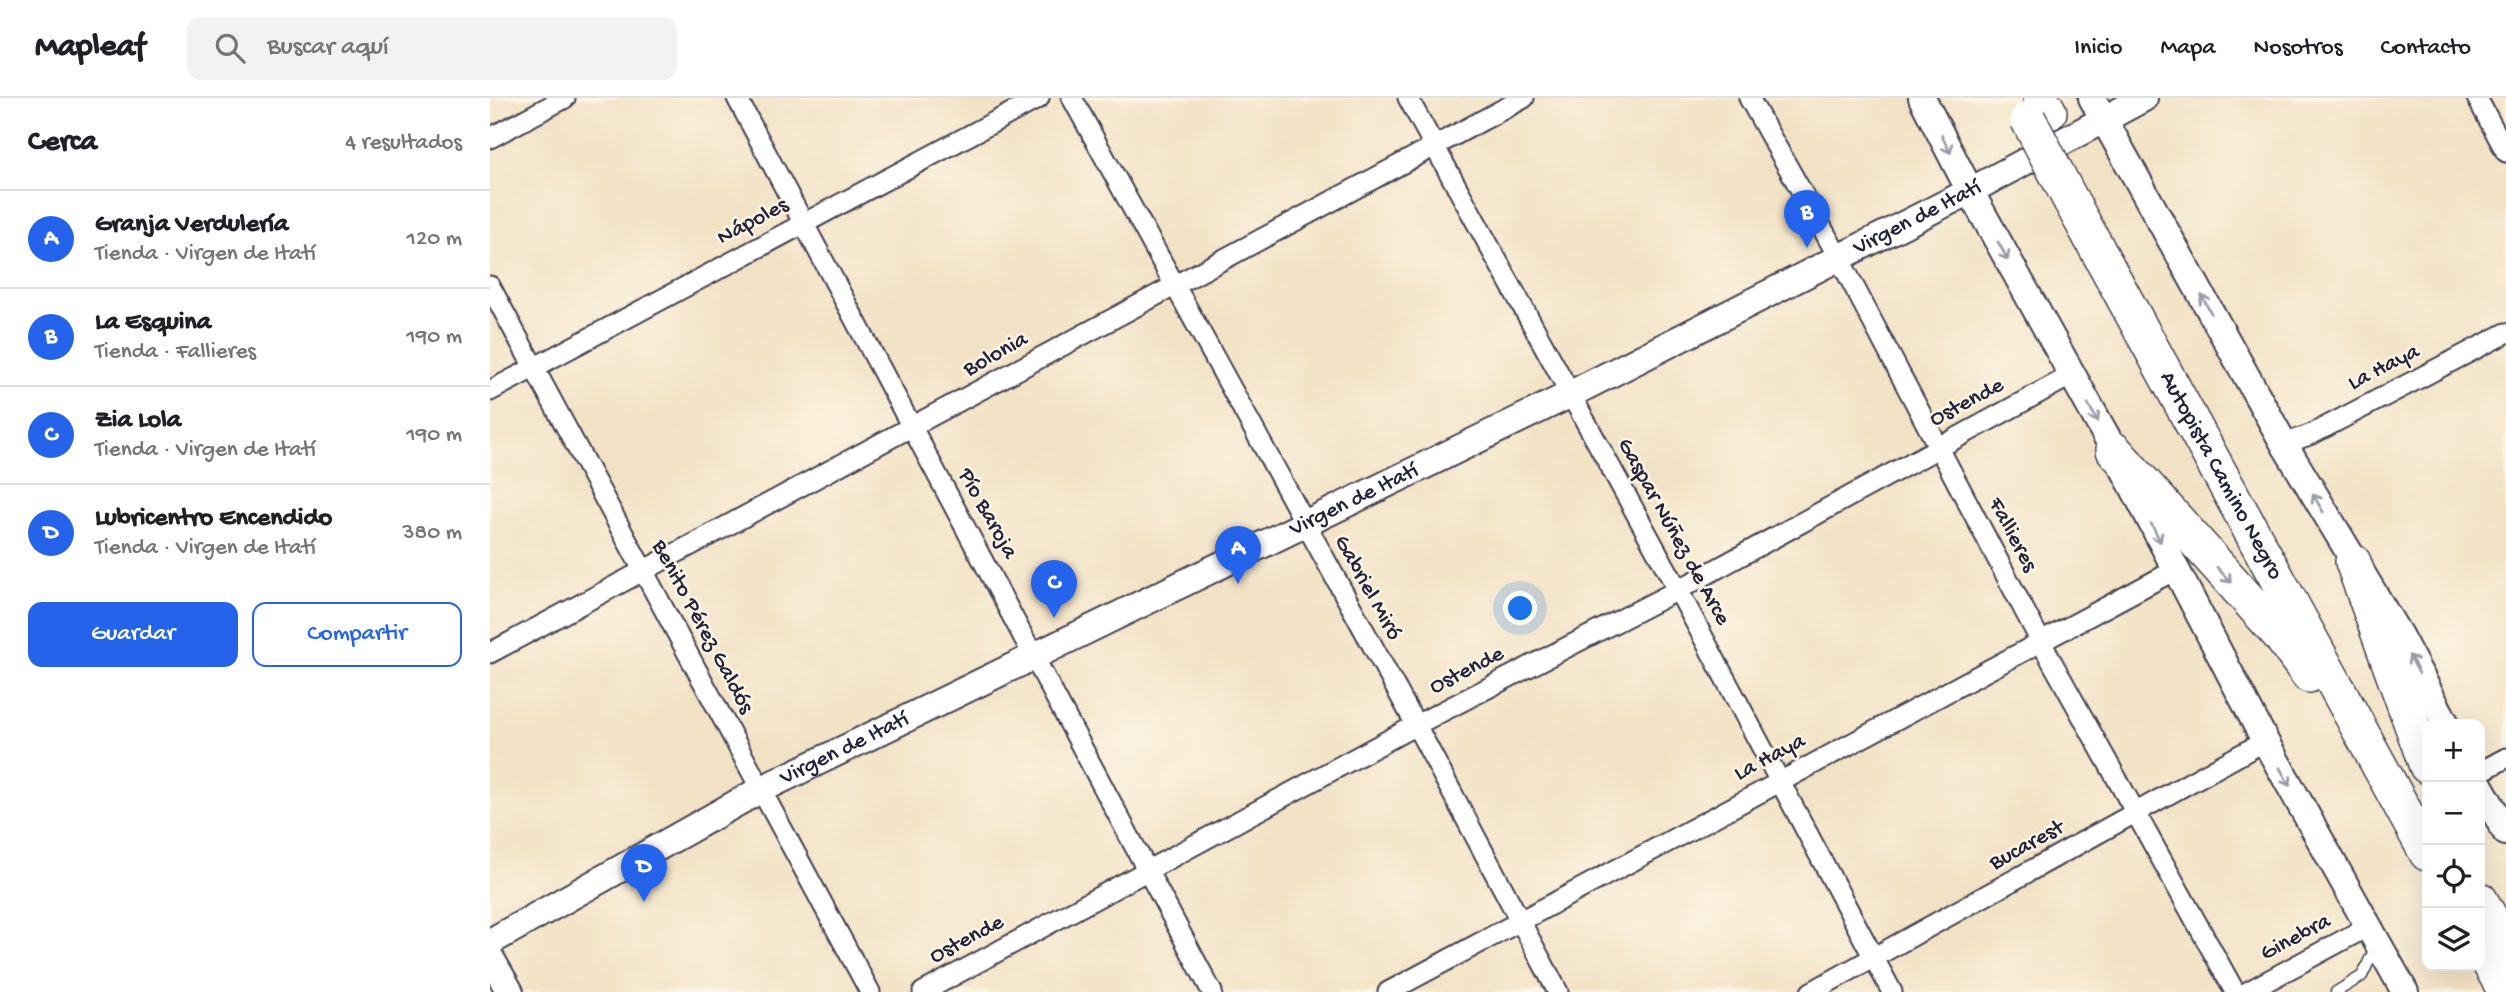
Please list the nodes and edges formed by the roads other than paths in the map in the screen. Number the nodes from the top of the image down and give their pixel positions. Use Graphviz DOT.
graph roads {
  1 [pos="565,98"];
  2 [pos="737,98"];
  3 [pos="1039,98"];
  4 [pos="1072,98"];
  5 [pos="1408,98"];
  6 [pos="1524,98"];
  7 [pos="1749,98"];
  8 [pos="1922,98"];
  9 [pos="2144,98"];
  10 [pos="2477,98"];
  11 [pos="2034,107"];
  12 [pos="2098,109"];
  13 [pos="2500,125"];
  14 [pos="490,138"];
  15 [pos="1434,146"];
  16 [pos="2506,152"];
  17 [pos="1970,191"];
  18 [pos="2080,195"];
  19 [pos="804,222"];
  20 [pos="1839,258"];
  21 [pos="1175,285"];
  22 [pos="490,286"];
  23 [pos="2506,333"];
  24 [pos="533,367"];
  25 [pos="2072,375"];
  26 [pos="490,391"];
  27 [pos="1569,395"];
  28 [pos="912,428"];
  29 [pos="2284,444"];
  30 [pos="1938,446"];
  31 [pos="2114,450"];
  32 [pos="1303,524"];
  33 [pos="2353,562"];
  34 [pos="644,569"];
  35 [pos="2175,570"];
  36 [pos="1678,590"];
  37 [pos="2041,642"];
  38 [pos="490,653"];
  39 [pos="1035,655"];
  40 [pos="2443,719"];
  41 [pos="1416,725"];
  42 [pos="2265,741"];
  43 [pos="2422,752"];
  44 [pos="2506,758"];
  45 [pos="2485,769"];
  46 [pos="1780,780"];
  47 [pos="761,790"];
  48 [pos="2485,795"];
  49 [pos="2422,796"];
  50 [pos="2138,813"];
  51 [pos="2506,832"];
  52 [pos="2423,845"];
  53 [pos="2423,845"];
  54 [pos="1147,871"];
  55 [pos="2484,908"];
  56 [pos="1520,920"];
  57 [pos="2373,934"];
  58 [pos="490,942"];
  59 [pos="2493,947"];
  60 [pos="490,957"];
  61 [pos="1874,958"];
  62 [pos="510,992"];
  63 [pos="870,992"];
  64 [pos="923,992"];
  65 [pos="1212,992"];
  66 [pos="1388,992"];
  67 [pos="1558,992"];
  68 [pos="1811,992"];
  69 [pos="1892,992"];
  70 [pos="2235,992"];
  71 [pos="2247,992"];
  72 [pos="2336,992"];
  73 [pos="2405,992"];
  1 -- 14 [label="street"];
  2 -- 19 [label="street, Pío Baroja"];
  3 -- 19 [label="street, Nápoles"];
  4 -- 21 [label="street, Gabriel Miró"];
  5 -- 15 [label="street, Gaspar Núñez de Arce"];
  6 -- 15 [label="street, Bolonia"];
  7 -- 20 [label="street, Fallieres"];
  8 -- 17 [label="street, one-way"];
  9 -- 12 [label="street, Virgen de Itatí"];
  10 -- 13 [label="street"];
  11 -- 18 [label="highway, Autopista Camino Negro, bridge"];
  12 -- 17 [label="street, Virgen de Itatí"];
  29 -- 12 [label="street, one-way"];
  13 -- 16 [label="street"];
  15 -- 21 [label="street, Bolonia"];
  15 -- 27 [label="street, Gaspar Núñez de Arce"];
  17 -- 20 [label="street, Virgen de Itatí"];
  17 -- 25 [label="street, one-way"];
  18 -- 49 [label="highway, Autopista Camino Negro"];
  18 -- 52 [label="highway, Autopista Camino Negro"];
  19 -- 24 [label="street, Nápoles"];
  19 -- 28 [label="street, Pío Baroja"];
  20 -- 27 [label="street, Virgen de Itatí"];
  20 -- 30 [label="street, Fallieres"];
  21 -- 28 [label="street, Bolonia"];
  21 -- 32 [label="street, Gabriel Miró"];
  22 -- 24 [label="street, Benito Pérez Galdós"];
  23 -- 29 [label="street, La Haya"];
  24 -- 26 [label="street, Nápoles"];
  24 -- 34 [label="street, Benito Pérez Galdós"];
  25 -- 30 [label="street, Ostende"];
  25 -- 31 [label="street, one-way"];
  27 -- 32 [label="street, Virgen de Itatí"];
  27 -- 36 [label="street, Gaspar Núñez de Arce"];
  28 -- 34 [label="street, Bolonia"];
  28 -- 39 [label="street, Pío Baroja"];
  33 -- 29 [label="street, one-way"];
  30 -- 36 [label="street, Ostende"];
  30 -- 37 [label="street, Fallieres"];
  31 -- 35 [label="street, one-way"];
  31 -- 53 [label="highway, one-way"];
  32 -- 39 [label="street, Virgen de Itatí"];
  32 -- 41 [label="street, Gabriel Miró"];
  40 -- 33 [label="street, one-way"];
  33 -- 43 [label="highway"];
  34 -- 38 [label="street, Bolonia"];
  34 -- 47 [label="street, Benito Pérez Galdós"];
  35 -- 37 [label="street, La Haya"];
  35 -- 42 [label="street"];
  36 -- 41 [label="street, Ostende"];
  36 -- 46 [label="street, Gaspar Núñez de Arce"];
  37 -- 46 [label="street, La Haya"];
  37 -- 50 [label="street, Fallieres"];
  39 -- 47 [label="street, Virgen de Itatí"];
  39 -- 54 [label="street, Pío Baroja"];
  41 -- 54 [label="street, Ostende"];
  41 -- 56 [label="street, Gabriel Miró"];
  42 -- 50 [label="street, Bucarest"];
  42 -- 57 [label="street, one-way"];
  44 -- 45 [label="street"];
  46 -- 56 [label="street, La Haya"];
  46 -- 61 [label="street, Gaspar Núñez de Arce"];
  47 -- 58 [label="street, Virgen de Itatí"];
  47 -- 63 [label="street, Benito Pérez Galdós"];
  48 -- 51 [label="street"];
  50 -- 61 [label="street, Bucarest"];
  50 -- 70 [label="street, Fallieres"];
  54 -- 64 [label="street, Ostende"];
  54 -- 65 [label="street, Pío Baroja"];
  55 -- 59 [label="highway"];
  56 -- 66 [label="street, La Haya"];
  56 -- 67 [label="street, Gabriel Miró"];
  57 -- 71 [label="street, Ginebra"];
  57 -- 72 [label="lane"];
  57 -- 73 [label="street"];
  60 -- 62 [label="street"];
  61 -- 68 [label="street, Bucarest"];
  61 -- 69 [label="street, Gaspar Núñez de Arce"];
}
